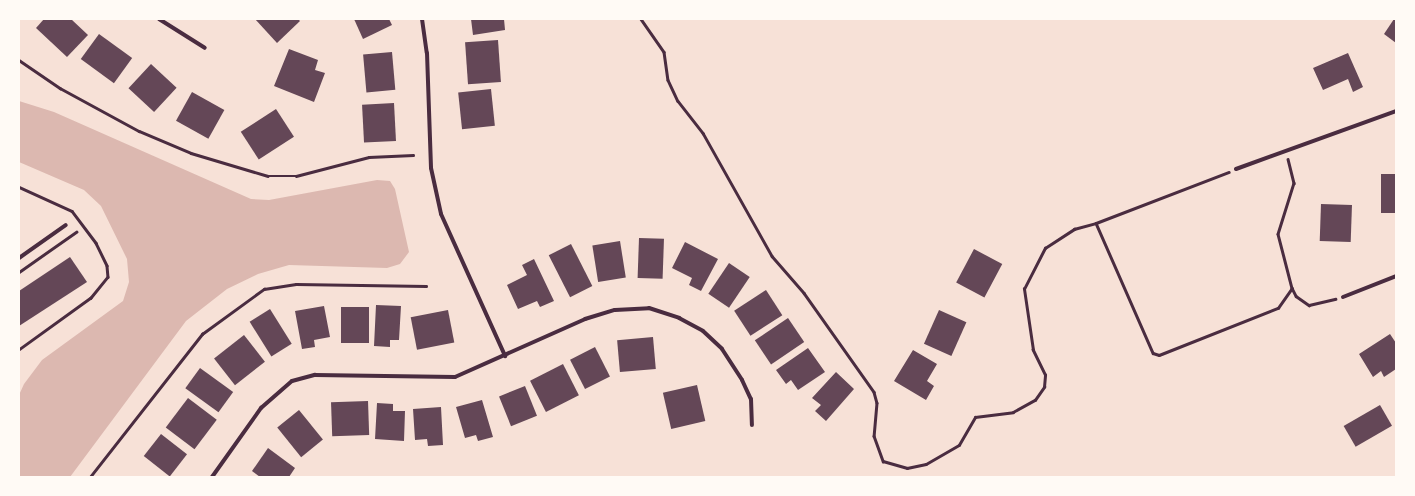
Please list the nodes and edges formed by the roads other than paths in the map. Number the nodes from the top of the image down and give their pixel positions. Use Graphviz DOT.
graph roads {
  1 [pos="159,19"];
  2 [pos="422,19"];
  3 [pos="205,48"];
  4 [pos="1396,111"];
  5 [pos="1236,169"];
  6 [pos="66,226"];
  7 [pos="19,258"];
  8 [pos="1396,276"];
  9 [pos="1343,297"];
  10 [pos="505,356"];
  11 [pos="752,425"];
  12 [pos="212,477"];
  1 -- 3 [label="street"];
  2 -- 10 [label="street"];
  4 -- 5 [label="street"];
  6 -- 7 [label="street"];
  8 -- 9 [label="street"];
  10 -- 11 [label="street"];
  10 -- 12 [label="street"];
}
